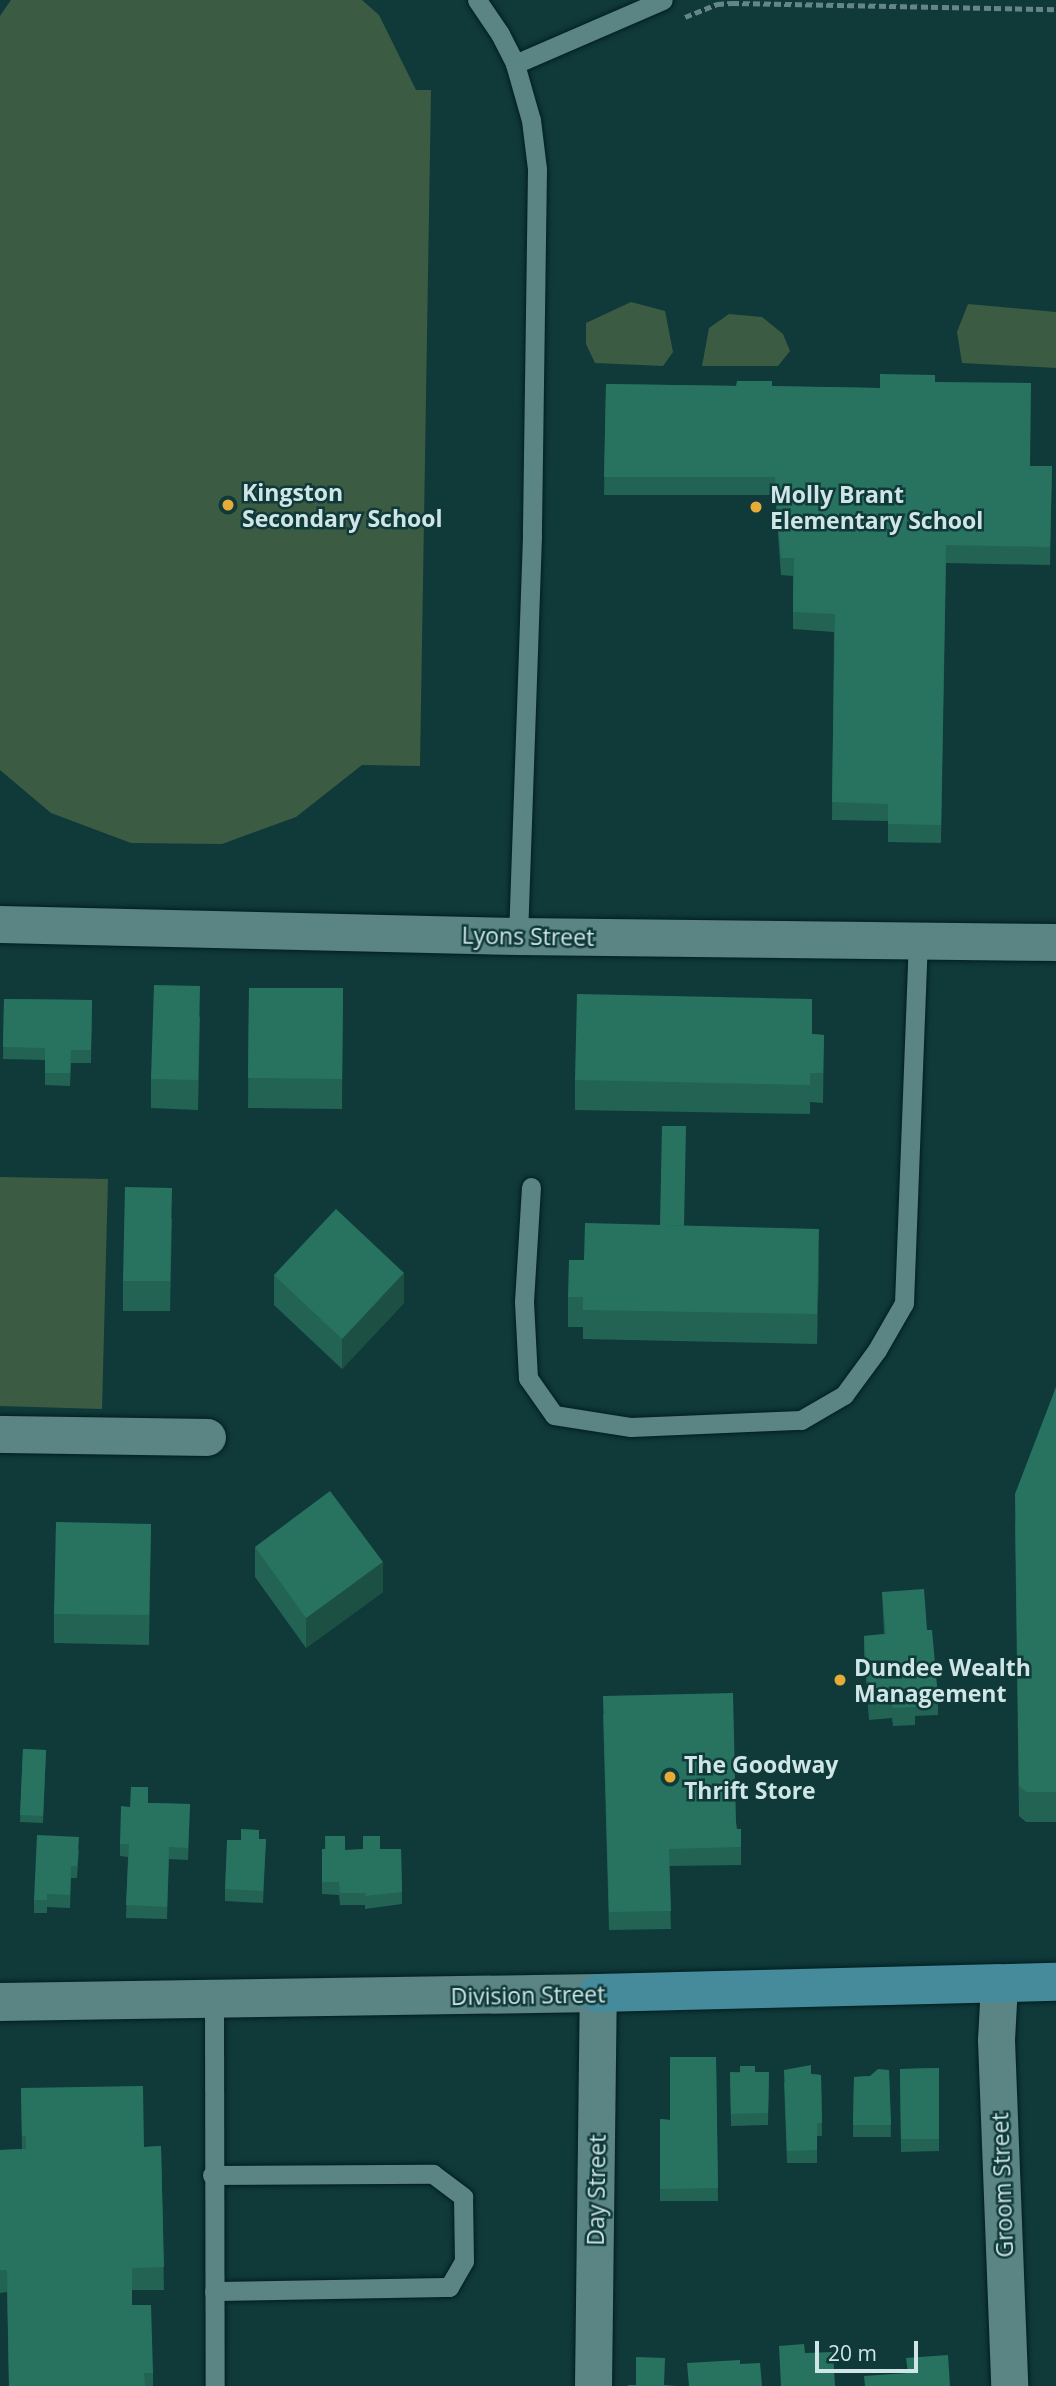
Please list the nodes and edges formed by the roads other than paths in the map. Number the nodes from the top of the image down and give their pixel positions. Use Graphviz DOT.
graph roads {
  1 [pos="477,0"];
  2 [pos="663,0"];
  3 [pos="515,64"];
  4 [pos="0,924"];
  5 [pos="518,936"];
  6 [pos="918,940"];
  7 [pos="1056,942"];
  8 [pos="531,1187"];
  9 [pos="0,1434"];
  10 [pos="207,1437"];
  11 [pos="1056,1982"];
  12 [pos="999,1984"];
  13 [pos="598,1993"];
  14 [pos="214,2000"];
  15 [pos="0,2002"];
  16 [pos="212,2175"];
  17 [pos="214,2291"];
  18 [pos="215,2386"];
  19 [pos="593,2386"];
  20 [pos="1009,2386"];
  1 -- 3 [label="lane"];
  2 -- 3 [label="lane"];
  3 -- 5 [label="lane"];
  4 -- 5 [label="street, Lyons Street"];
  5 -- 6 [label="street, Lyons Street"];
  6 -- 7 [label="street, Lyons Street"];
  6 -- 8 [label="lane"];
  9 -- 10 [label="street"];
  11 -- 12 [label="main road, Division Street"];
  12 -- 13 [label="main road, Division Street"];
  12 -- 20 [label="street, Groom Street"];
  13 -- 14 [label="main road, Division Street"];
  13 -- 19 [label="street, Day Street"];
  14 -- 15 [label="main road, Division Street"];
  14 -- 16 [label="lane"];
  16 -- 17 [label="lane"];
  16 -- 17 [label="lane"];
  17 -- 18 [label="lane"];
}
